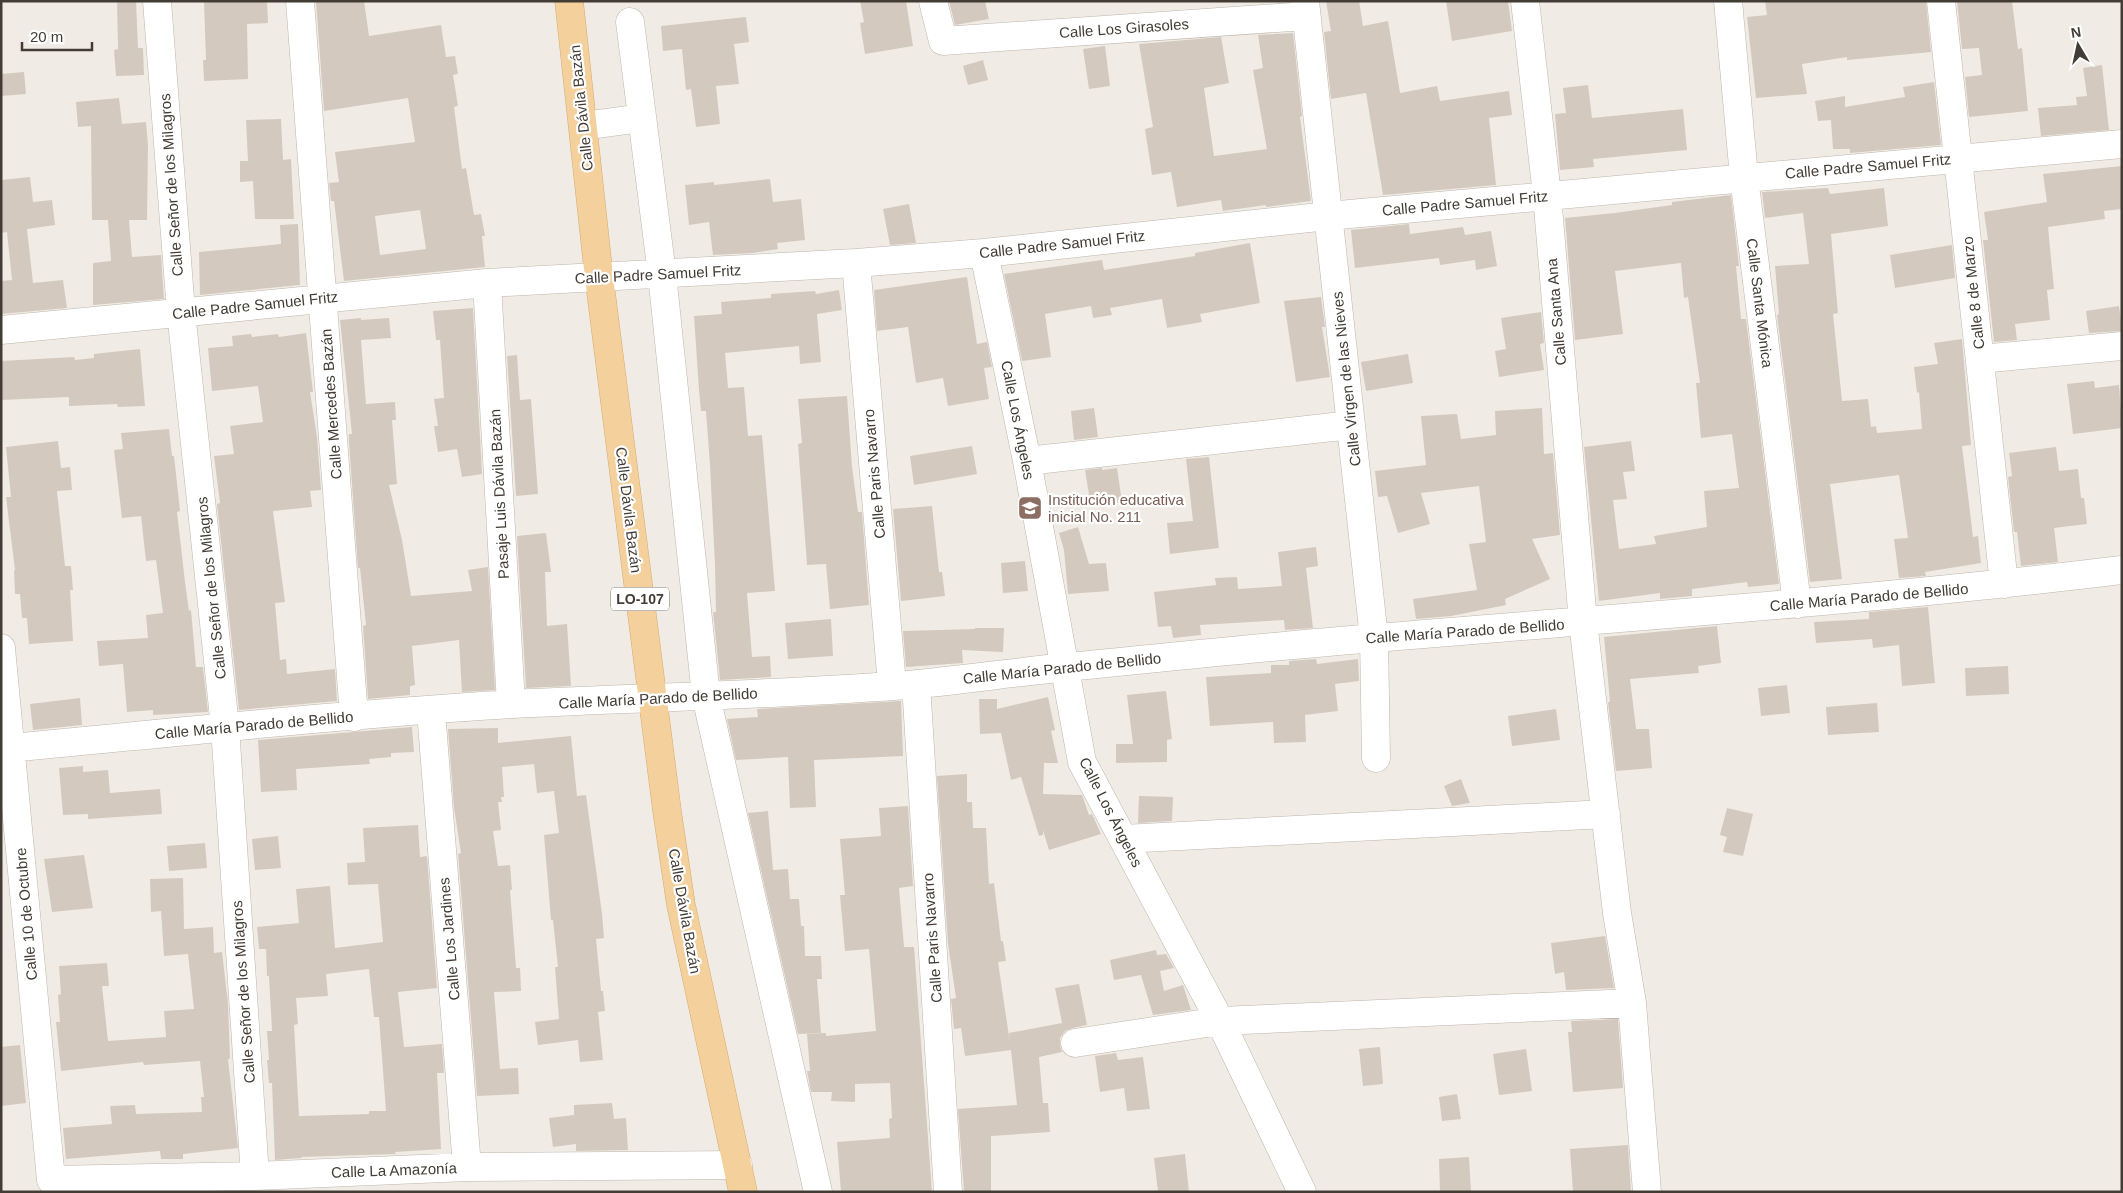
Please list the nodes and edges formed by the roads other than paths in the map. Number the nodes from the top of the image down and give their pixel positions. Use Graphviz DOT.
graph roads {
  1 [pos="157,1"];
  2 [pos="300,1"];
  3 [pos="569,1"];
  4 [pos="933,1"];
  5 [pos="1525,1"];
  6 [pos="1728,1"];
  7 [pos="1941,1"];
  8 [pos="1305,8"];
  9 [pos="630,22"];
  10 [pos="642,118"];
  11 [pos="582,126"];
  12 [pos="2122,144"];
  13 [pos="1958,158"];
  14 [pos="1744,177"];
  15 [pos="1546,195"];
  16 [pos="1328,216"];
  17 [pos="984,253"];
  18 [pos="856,263"];
  19 [pos="662,274"];
  20 [pos="599,277"];
  21 [pos="486,283"];
  22 [pos="324,298"];
  23 [pos="181,312"];
  24 [pos="1,330"];
  25 [pos="2122,346"];
  26 [pos="1980,359"];
  27 [pos="1351,426"];
  28 [pos="1027,462"];
  29 [pos="2122,570"];
  30 [pos="2004,584"];
  31 [pos="1797,604"];
  32 [pos="1583,622"];
  33 [pos="1374,638"];
  34 [pos="1,648"];
  35 [pos="1066,667"];
  36 [pos="904,684"];
  37 [pos="706,696"];
  38 [pos="652,700"];
  39 [pos="511,704"];
  40 [pos="430,711"];
  41 [pos="354,717"];
  42 [pos="225,727"];
  43 [pos="6,749"];
  44 [pos="1376,758"];
  45 [pos="1606,814"];
  46 [pos="1124,839"];
  47 [pos="1632,1003"];
  48 [pos="1220,1021"];
  49 [pos="1075,1043"];
  50 [pos="738,1165"];
  51 [pos="467,1167"];
  52 [pos="255,1176"];
  53 [pos="51,1180"];
  54 [pos="742,1192"];
  55 [pos="818,1192"];
  56 [pos="948,1192"];
  57 [pos="1302,1192"];
  58 [pos="1647,1192"];
  1 -- 23 [label="street, Calle Señor de los Milagros"];
  2 -- 22 [label="street, Calle Mercedes Bazán"];
  3 -- 11 [label="main road, Calle Dávila Bazán / LO-107"];
  4 -- 8 [label="street, Calle Los Girasoles"];
  5 -- 15 [label="street, Calle Santa Ana"];
  6 -- 14 [label="street, Calle Santa Mónica"];
  7 -- 13 [label="street, Calle 8 de Marzo"];
  8 -- 16 [label="street, Calle Virgen de las Nieves"];
  9 -- 10 [label="street"];
  10 -- 11 [label="street"];
  10 -- 19 [label="street"];
  11 -- 20 [label="main road, Calle Dávila Bazán / LO-107"];
  12 -- 13 [label="street, Calle Padre Samuel Fritz"];
  13 -- 14 [label="street, Calle Padre Samuel Fritz"];
  13 -- 26 [label="street, Calle 8 de Marzo"];
  14 -- 15 [label="street, Calle Padre Samuel Fritz"];
  14 -- 31 [label="street, Calle Santa Mónica"];
  15 -- 16 [label="street, Calle Padre Samuel Fritz"];
  15 -- 32 [label="street, Calle Santa Ana"];
  16 -- 17 [label="street, Calle Padre Samuel Fritz"];
  16 -- 27 [label="street, Calle Virgen de las Nieves"];
  17 -- 18 [label="street, Calle Padre Samuel Fritz"];
  17 -- 28 [label="street, Calle Los Ángeles"];
  18 -- 19 [label="street, Calle Padre Samuel Fritz"];
  18 -- 36 [label="street, Calle Paris Navarro"];
  19 -- 20 [label="street, Calle Padre Samuel Fritz"];
  19 -- 37 [label="street"];
  20 -- 21 [label="street, Calle Padre Samuel Fritz"];
  20 -- 38 [label="main road, Calle Dávila Bazán / LO-107"];
  21 -- 22 [label="street, Calle Padre Samuel Fritz"];
  21 -- 39 [label="street, Pasaje Luis Dávila Bazán"];
  22 -- 23 [label="street, Calle Padre Samuel Fritz"];
  22 -- 41 [label="street, Calle Mercedes Bazán"];
  23 -- 24 [label="street, Calle Padre Samuel Fritz"];
  23 -- 42 [label="street, Calle Señor de los Milagros"];
  25 -- 26 [label="street"];
  26 -- 30 [label="street, Calle 8 de Marzo"];
  27 -- 28 [label="street"];
  27 -- 33 [label="street, Calle Virgen de las Nieves"];
  28 -- 35 [label="street, Calle Los Ángeles"];
  29 -- 30 [label="street, Calle María Parado de Bellido"];
  30 -- 31 [label="street, Calle María Parado de Bellido"];
  31 -- 32 [label="street, Calle María Parado de Bellido"];
  32 -- 33 [label="street, Calle María Parado de Bellido"];
  32 -- 45 [label="street, Calle Santa Ana"];
  33 -- 35 [label="street, Calle María Parado de Bellido"];
  33 -- 44 [label="street, Calle Virgen de las Nieves"];
  34 -- 43 [label="street, Calle 10 de Octubre"];
  35 -- 36 [label="street, Calle María Parado de Bellido"];
  35 -- 46 [label="street, Calle Los Ángeles"];
  36 -- 37 [label="street, Calle María Parado de Bellido"];
  36 -- 56 [label="street, Calle Paris Navarro"];
  37 -- 38 [label="street, Calle María Parado de Bellido"];
  37 -- 55 [label="street"];
  38 -- 39 [label="street, Calle María Parado de Bellido"];
  38 -- 50 [label="main road, Calle Dávila Bazán / LO-107"];
  39 -- 40 [label="street, Calle María Parado de Bellido"];
  40 -- 41 [label="street, Calle María Parado de Bellido"];
  40 -- 51 [label="street, Calle Los Jardines"];
  41 -- 42 [label="street, Calle María Parado de Bellido"];
  42 -- 43 [label="street, Calle María Parado de Bellido"];
  42 -- 52 [label="street, Calle Señor de los Milagros"];
  43 -- 53 [label="street, Calle 10 de Octubre"];
  45 -- 46 [label="street"];
  45 -- 47 [label="street, Calle Santa Ana"];
  46 -- 48 [label="street, Calle Los Ángeles"];
  47 -- 48 [label="street"];
  47 -- 58 [label="street, Calle Santa Ana"];
  48 -- 49 [label="street"];
  48 -- 57 [label="street, Calle Los Ángeles"];
  50 -- 51 [label="street, Calle La Amazonía"];
  50 -- 54 [label="main road, Calle Dávila Bazán / LO-107"];
  51 -- 52 [label="street, Calle La Amazonía"];
  52 -- 53 [label="street, Calle La Amazonía"];
}
